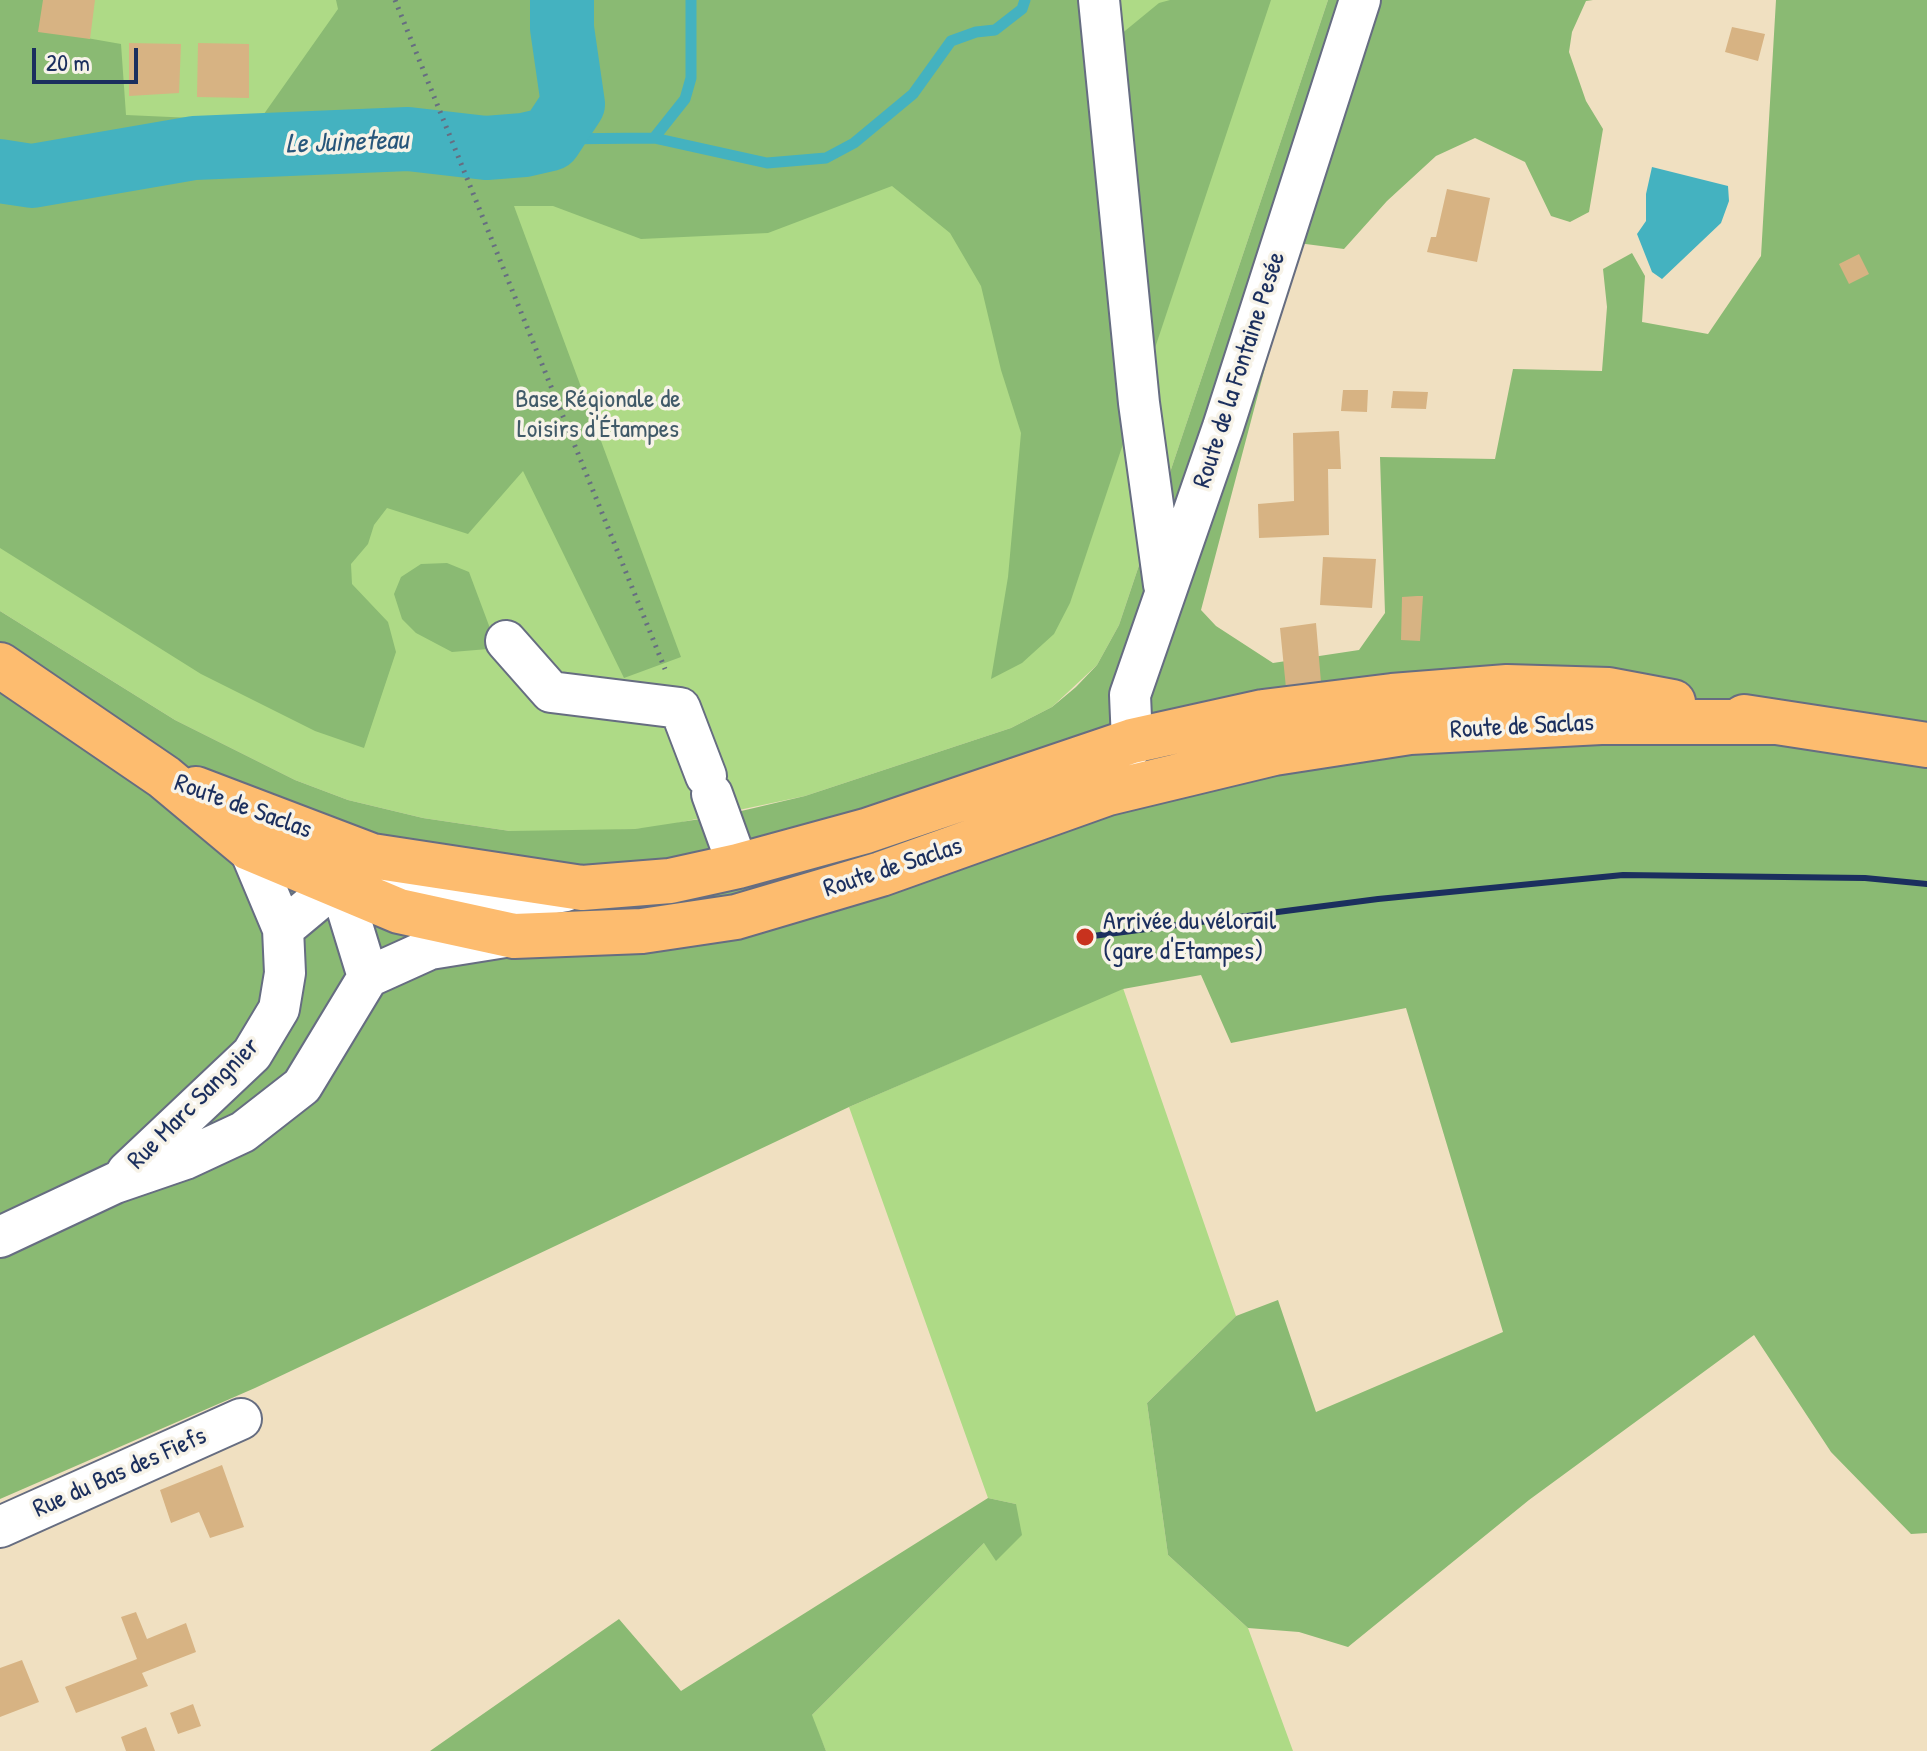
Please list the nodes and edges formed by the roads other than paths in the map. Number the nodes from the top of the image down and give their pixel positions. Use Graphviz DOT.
graph roads {
  1 [pos="1099,0"];
  2 [pos="1360,0"];
  3 [pos="1165,593"];
  4 [pos="506,641"];
  5 [pos="0,665"];
  6 [pos="1772,722"];
  7 [pos="1132,741"];
  8 [pos="1927,745"];
  9 [pos="164,777"];
  10 [pos="1108,793"];
  11 [pos="322,836"];
  12 [pos="249,848"];
  13 [pos="738,866"];
  14 [pos="582,888"];
  15 [pos="344,891"];
  16 [pos="283,929"];
  17 [pos="514,936"];
  18 [pos="368,977"];
  19 [pos="115,1183"];
  20 [pos="0,1237"];
  21 [pos="241,1419"];
  22 [pos="0,1527"];
  1 -- 3 [label="street"];
  2 -- 3 [label="street, Route de la Fontaine Pesée"];
  3 -- 7 [label="street, Route de la Fontaine Pesée"];
  4 -- 13 [label="street"];
  5 -- 9 [label="main road"];
  6 -- 7 [label="main road, Route de Saclas"];
  6 -- 8 [label="main road, Route de Saclas"];
  6 -- 10 [label="main road, Route de Saclas"];
  7 -- 10 [label="street"];
  7 -- 13 [label="main road, Route de Saclas"];
  9 -- 11 [label="main road, Route de Saclas"];
  9 -- 12 [label="main road, Route de Saclas"];
  10 -- 17 [label="main road, Route de Saclas"];
  11 -- 14 [label="main road, Route de Saclas"];
  11 -- 15 [label="street"];
  12 -- 15 [label="main road, Route de Saclas"];
  12 -- 16 [label="street, Rue Marc Sangnier"];
  13 -- 14 [label="main road, Route de Saclas"];
  14 -- 15 [label="street"];
  15 -- 16 [label="street"];
  15 -- 17 [label="main road, Route de Saclas"];
  15 -- 18 [label="street"];
  16 -- 19 [label="street, Rue Marc Sangnier"];
  17 -- 18 [label="street"];
  18 -- 19 [label="street, Rue Marc Sangnier"];
  19 -- 20 [label="street, Rue Marc Sangnier"];
  21 -- 22 [label="street, Rue du Bas des Fiefs"];
}
